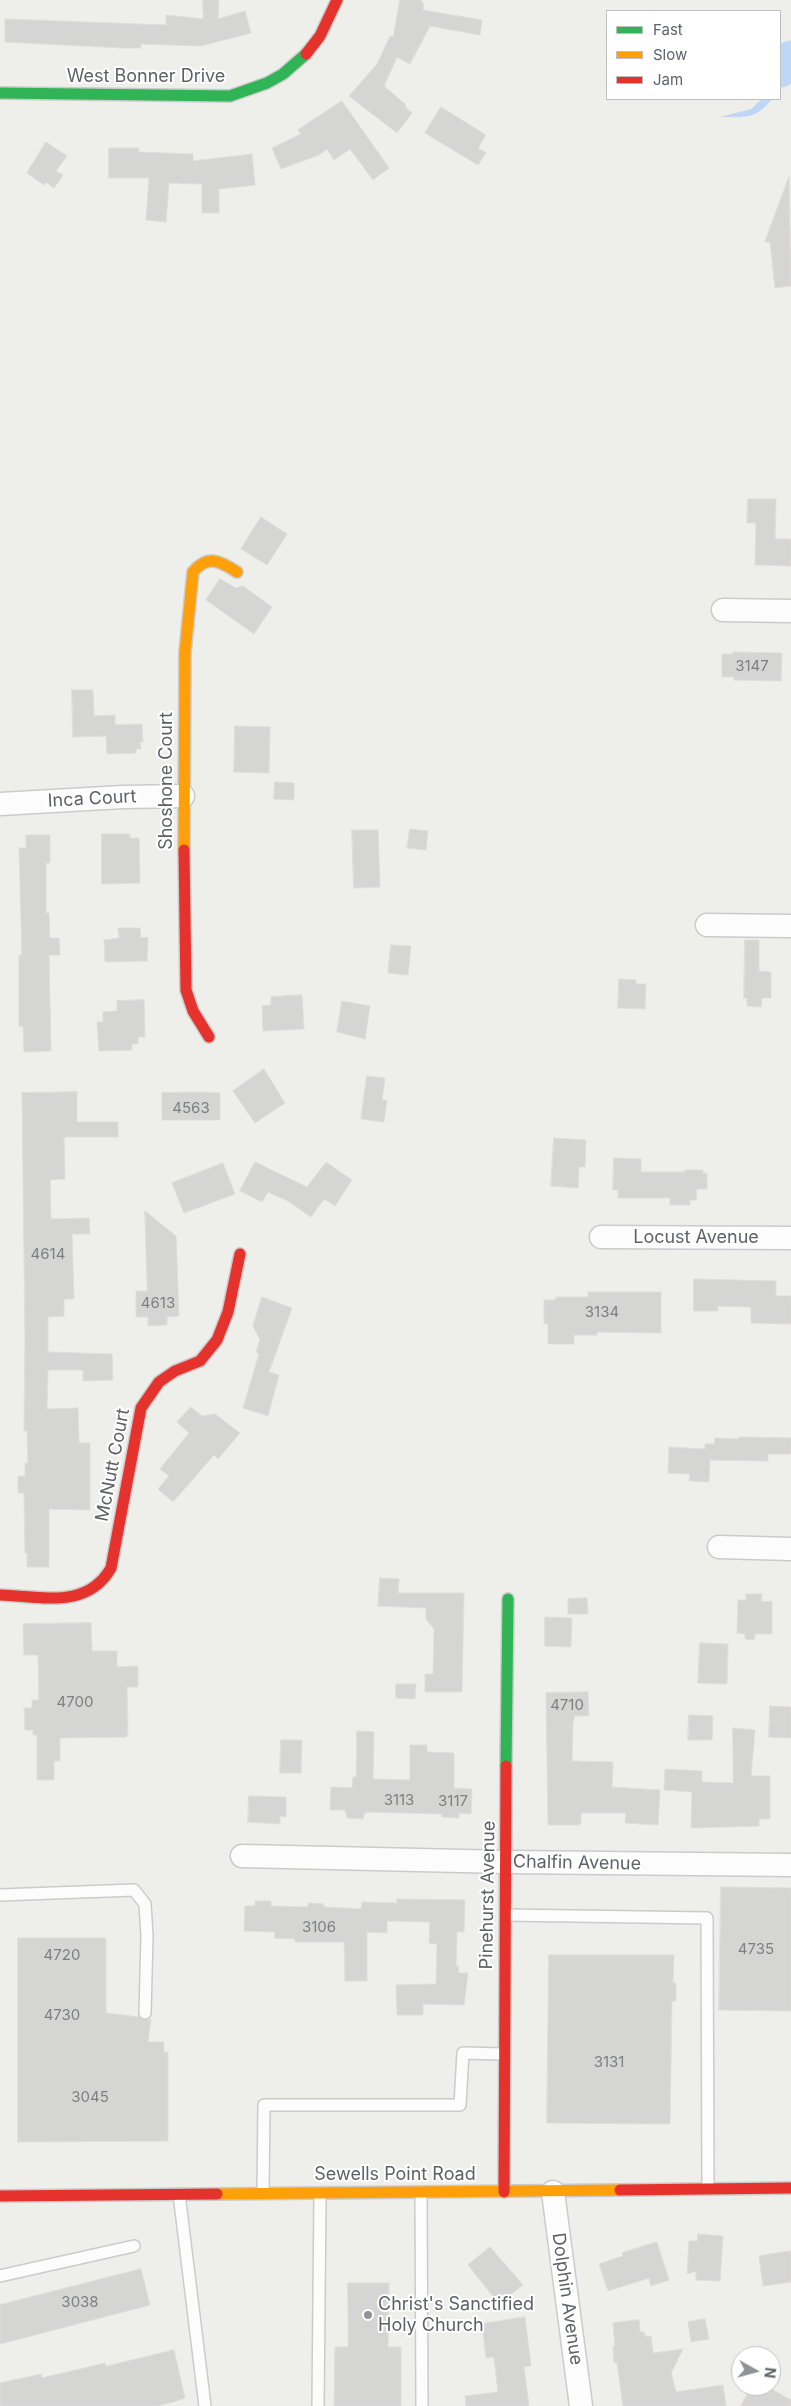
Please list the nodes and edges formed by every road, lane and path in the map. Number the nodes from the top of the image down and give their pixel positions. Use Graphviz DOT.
graph roads {
  1 [pos="337,0"];
  2 [pos="0,93"];
  3 [pos="237,572"];
  4 [pos="723,610"];
  5 [pos="791,610"];
  6 [pos="183,796"];
  7 [pos="0,804"];
  8 [pos="707,925"];
  9 [pos="791,926"];
  10 [pos="209,1037"];
  11 [pos="601,1237"];
  12 [pos="791,1238"];
  13 [pos="240,1254"];
  14 [pos="719,1547"];
  15 [pos="791,1549"];
  16 [pos="0,1595"];
  17 [pos="508,1599"];
  18 [pos="242,1856"];
  19 [pos="507,1862"];
  20 [pos="791,1865"];
  21 [pos="0,1895"];
  22 [pos="506,1915"];
  23 [pos="145,2012"];
  24 [pos="503,2054"];
  25 [pos="791,2188"];
  26 [pos="708,2189"];
  27 [pos="320,2192"];
  28 [pos="421,2192"];
  29 [pos="504,2192"];
  30 [pos="553,2192"];
  31 [pos="263,2193"];
  32 [pos="179,2194"];
  33 [pos="0,2196"];
  34 [pos="134,2246"];
  35 [pos="0,2276"];
  36 [pos="205,2406"];
  37 [pos="318,2406"];
  38 [pos="422,2406"];
  39 [pos="581,2406"];
  1 -- 2 [label="street, West Bonner Drive"];
  3 -- 6 [label="street, Shoshone Court"];
  4 -- 5 [label="street"];
  6 -- 7 [label="street, Inca Court"];
  6 -- 10 [label="street, Shoshone Court"];
  8 -- 9 [label="street"];
  11 -- 12 [label="street, Locust Avenue"];
  13 -- 16 [label="street, McNutt Court"];
  14 -- 15 [label="street"];
  17 -- 19 [label="street, Pinehurst Avenue"];
  18 -- 19 [label="street, Chalfin Avenue"];
  19 -- 20 [label="street, Chalfin Avenue"];
  19 -- 22 [label="street, Pinehurst Avenue"];
  21 -- 23 [label="lane"];
  22 -- 24 [label="street, Pinehurst Avenue"];
  22 -- 26 [label="lane"];
  24 -- 29 [label="street, Pinehurst Avenue"];
  24 -- 31 [label="lane"];
  25 -- 26 [label="street, Sewells Point Road"];
  26 -- 30 [label="street, Sewells Point Road"];
  27 -- 28 [label="street, Sewells Point Road"];
  27 -- 31 [label="street, Sewells Point Road"];
  27 -- 37 [label="lane"];
  28 -- 29 [label="street, Sewells Point Road"];
  28 -- 38 [label="lane"];
  29 -- 30 [label="street, Sewells Point Road"];
  30 -- 39 [label="street, Dolphin Avenue"];
  31 -- 32 [label="street, Sewells Point Road"];
  32 -- 33 [label="street, Sewells Point Road"];
  32 -- 36 [label="lane"];
  34 -- 35 [label="lane"];
}
